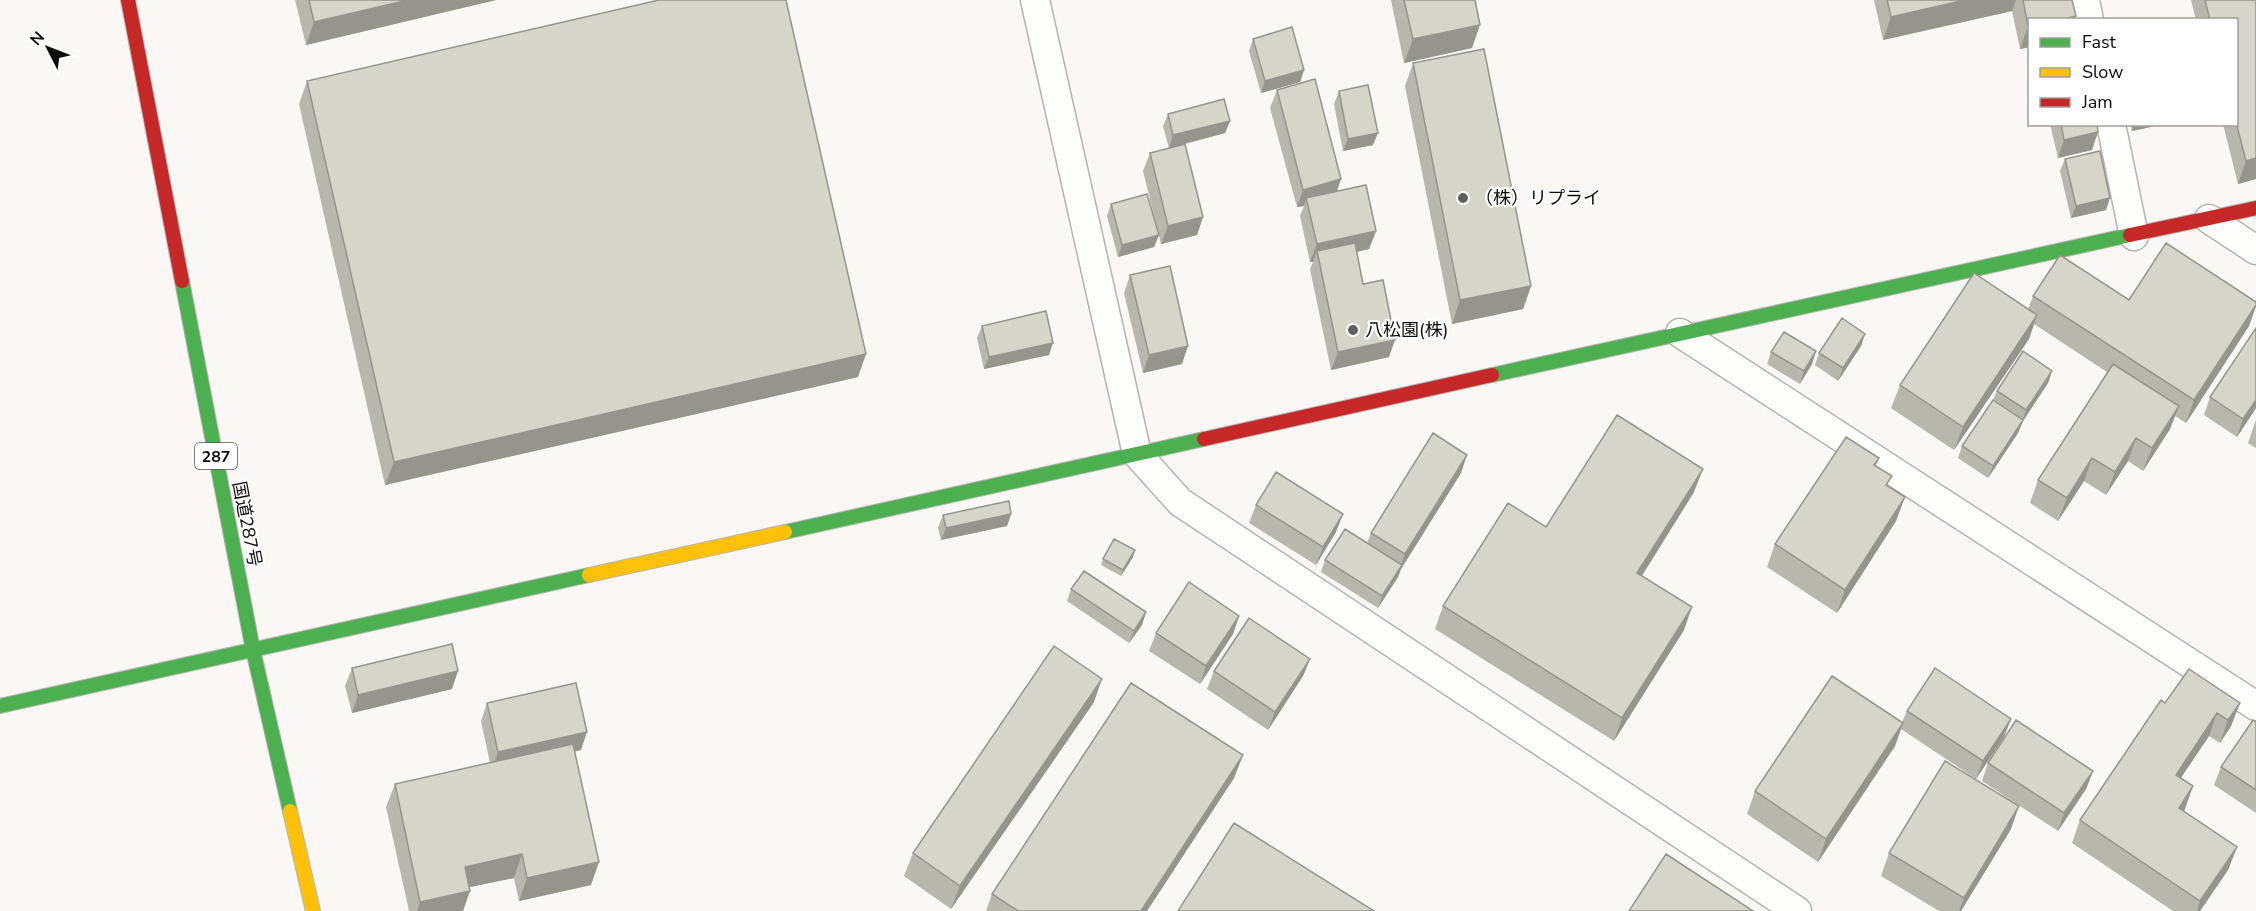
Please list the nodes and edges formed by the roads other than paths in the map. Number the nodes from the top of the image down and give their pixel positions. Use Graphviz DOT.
graph roads {
  1 [pos="128,0"];
  2 [pos="1035,0"];
  3 [pos="2085,0"];
  4 [pos="2089,18"];
  5 [pos="2111,126"];
  6 [pos="2256,208"];
  7 [pos="2209,219"];
  8 [pos="2134,236"];
  9 [pos="2256,250"];
  10 [pos="1680,333"];
  11 [pos="1137,454"];
  12 [pos="253,650"];
  13 [pos="0,706"];
  14 [pos="2256,706"];
  15 [pos="313,911"];
  16 [pos="1797,911"];
  1 -- 12 [label="main road, 国道287号 / 287"];
  2 -- 11 [label="street"];
  3 -- 4 [label="street"];
  5 -- 8 [label="street"];
  6 -- 7 [label="main road"];
  7 -- 8 [label="main road"];
  7 -- 9 [label="street"];
  8 -- 10 [label="main road"];
  10 -- 11 [label="main road"];
  10 -- 14 [label="street"];
  11 -- 12 [label="main road"];
  11 -- 16 [label="street"];
  12 -- 13 [label="main road"];
  12 -- 15 [label="main road, 国道287号 / 287"];
}
